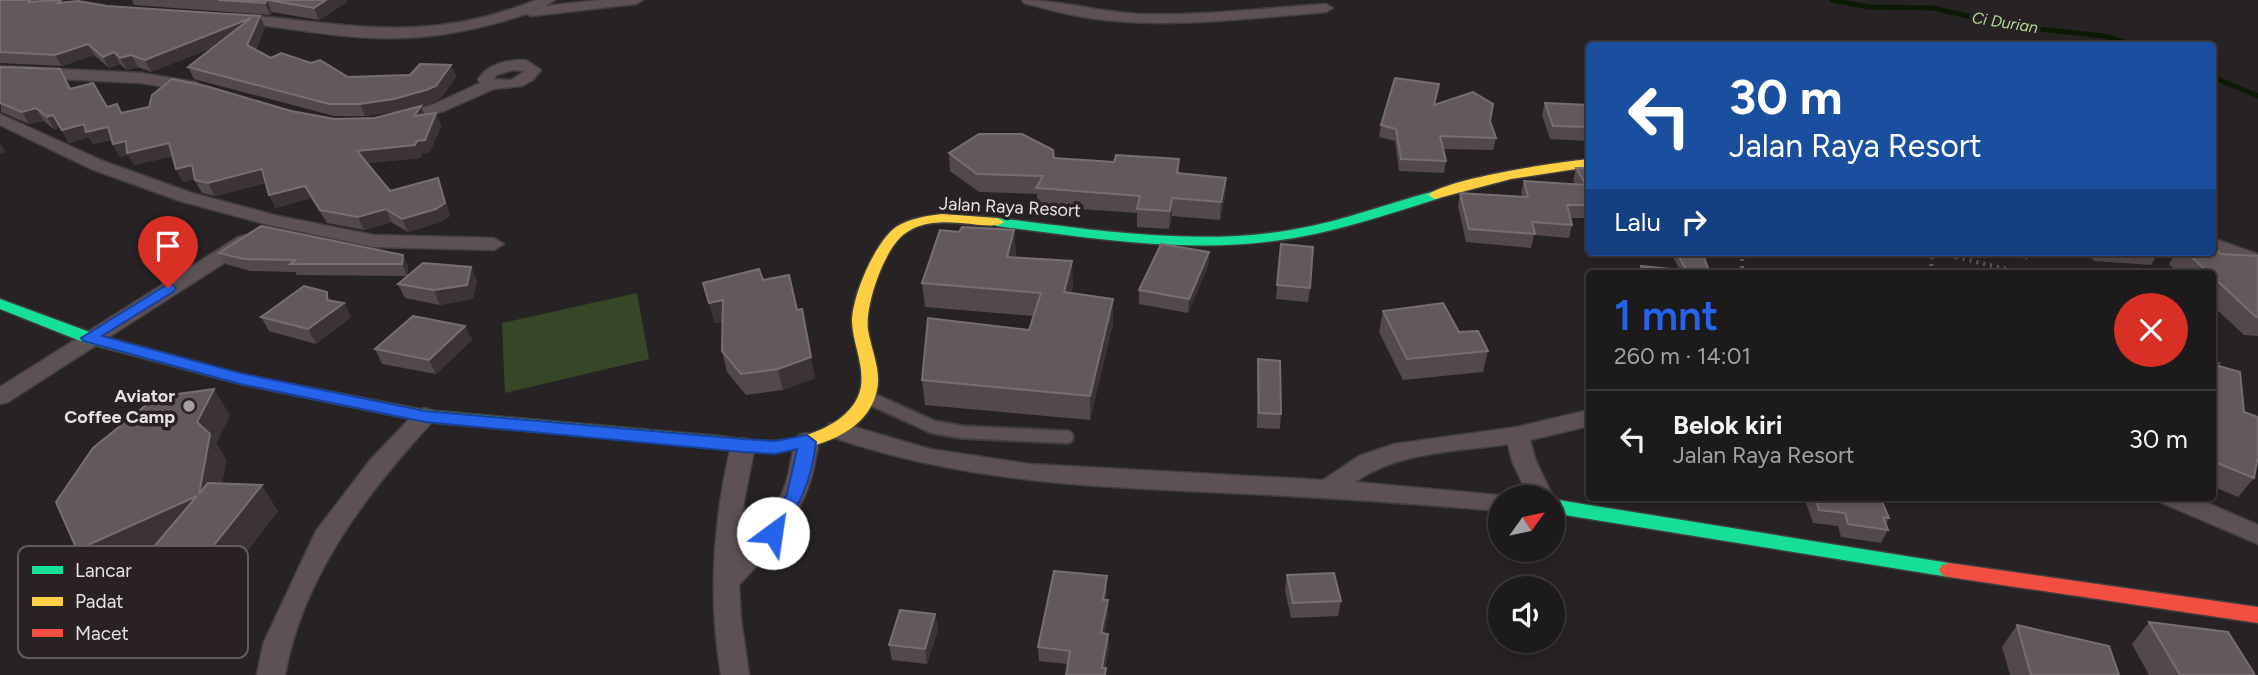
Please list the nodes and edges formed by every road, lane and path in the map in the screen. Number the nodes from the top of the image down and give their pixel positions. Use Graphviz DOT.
graph roads {
  1 [pos="548,0"];
  2 [pos="636,0"];
  3 [pos="1029,0"];
  4 [pos="1326,8"];
  5 [pos="516,14"];
  6 [pos="218,17"];
  7 [pos="0,71"];
  8 [pos="491,84"];
  9 [pos="208,90"];
  10 [pos="0,119"];
  11 [pos="377,123"];
  12 [pos="1586,163"];
  13 [pos="276,221"];
  14 [pos="494,244"];
  15 [pos="2216,245"];
  16 [pos="1963,256"];
  17 [pos="2258,261"];
  18 [pos="2012,270"];
  19 [pos="0,304"];
  20 [pos="89,338"];
  21 [pos="2216,358"];
  22 [pos="2224,375"];
  23 [pos="0,397"];
  24 [pos="866,397"];
  25 [pos="425,416"];
  26 [pos="1586,419"];
  27 [pos="837,430"];
  28 [pos="1517,435"];
  29 [pos="1067,438"];
  30 [pos="807,442"];
  31 [pos="743,446"];
  32 [pos="1535,485"];
  33 [pos="1329,488"];
  34 [pos="1488,501"];
  35 [pos="2180,501"];
  36 [pos="1565,508"];
  37 [pos="2258,535"];
  38 [pos="727,581"];
  39 [pos="2258,615"];
  40 [pos="271,675"];
  41 [pos="735,675"];
  1 -- 5 [label="street"];
  2 -- 5 [label="street"];
  3 -- 4 [label="street"];
  5 -- 6 [label="street"];
  7 -- 9 [label="street"];
  8 -- 11 [label="street"];
  10 -- 13 [label="street"];
  12 -- 24 [label="street, Jalan Raya Resort"];
  13 -- 14 [label="street"];
  13 -- 20 [label="street"];
  15 -- 17 [label="street"];
  16 -- 18 [label="path"];
  19 -- 20 [label="street"];
  20 -- 23 [label="street"];
  20 -- 25 [label="street"];
  21 -- 22 [label="path"];
  24 -- 27 [label="street"];
  24 -- 29 [label="lane"];
  25 -- 31 [label="street"];
  25 -- 40 [label="street"];
  26 -- 28 [label="street"];
  27 -- 30 [label="street"];
  27 -- 33 [label="street"];
  28 -- 32 [label="street"];
  28 -- 33 [label="street"];
  30 -- 31 [label="street"];
  30 -- 38 [label="street"];
  31 -- 38 [label="street"];
  33 -- 34 [label="street"];
  35 -- 37 [label="street"];
  36 -- 39 [label="street"];
  38 -- 41 [label="street"];
}
